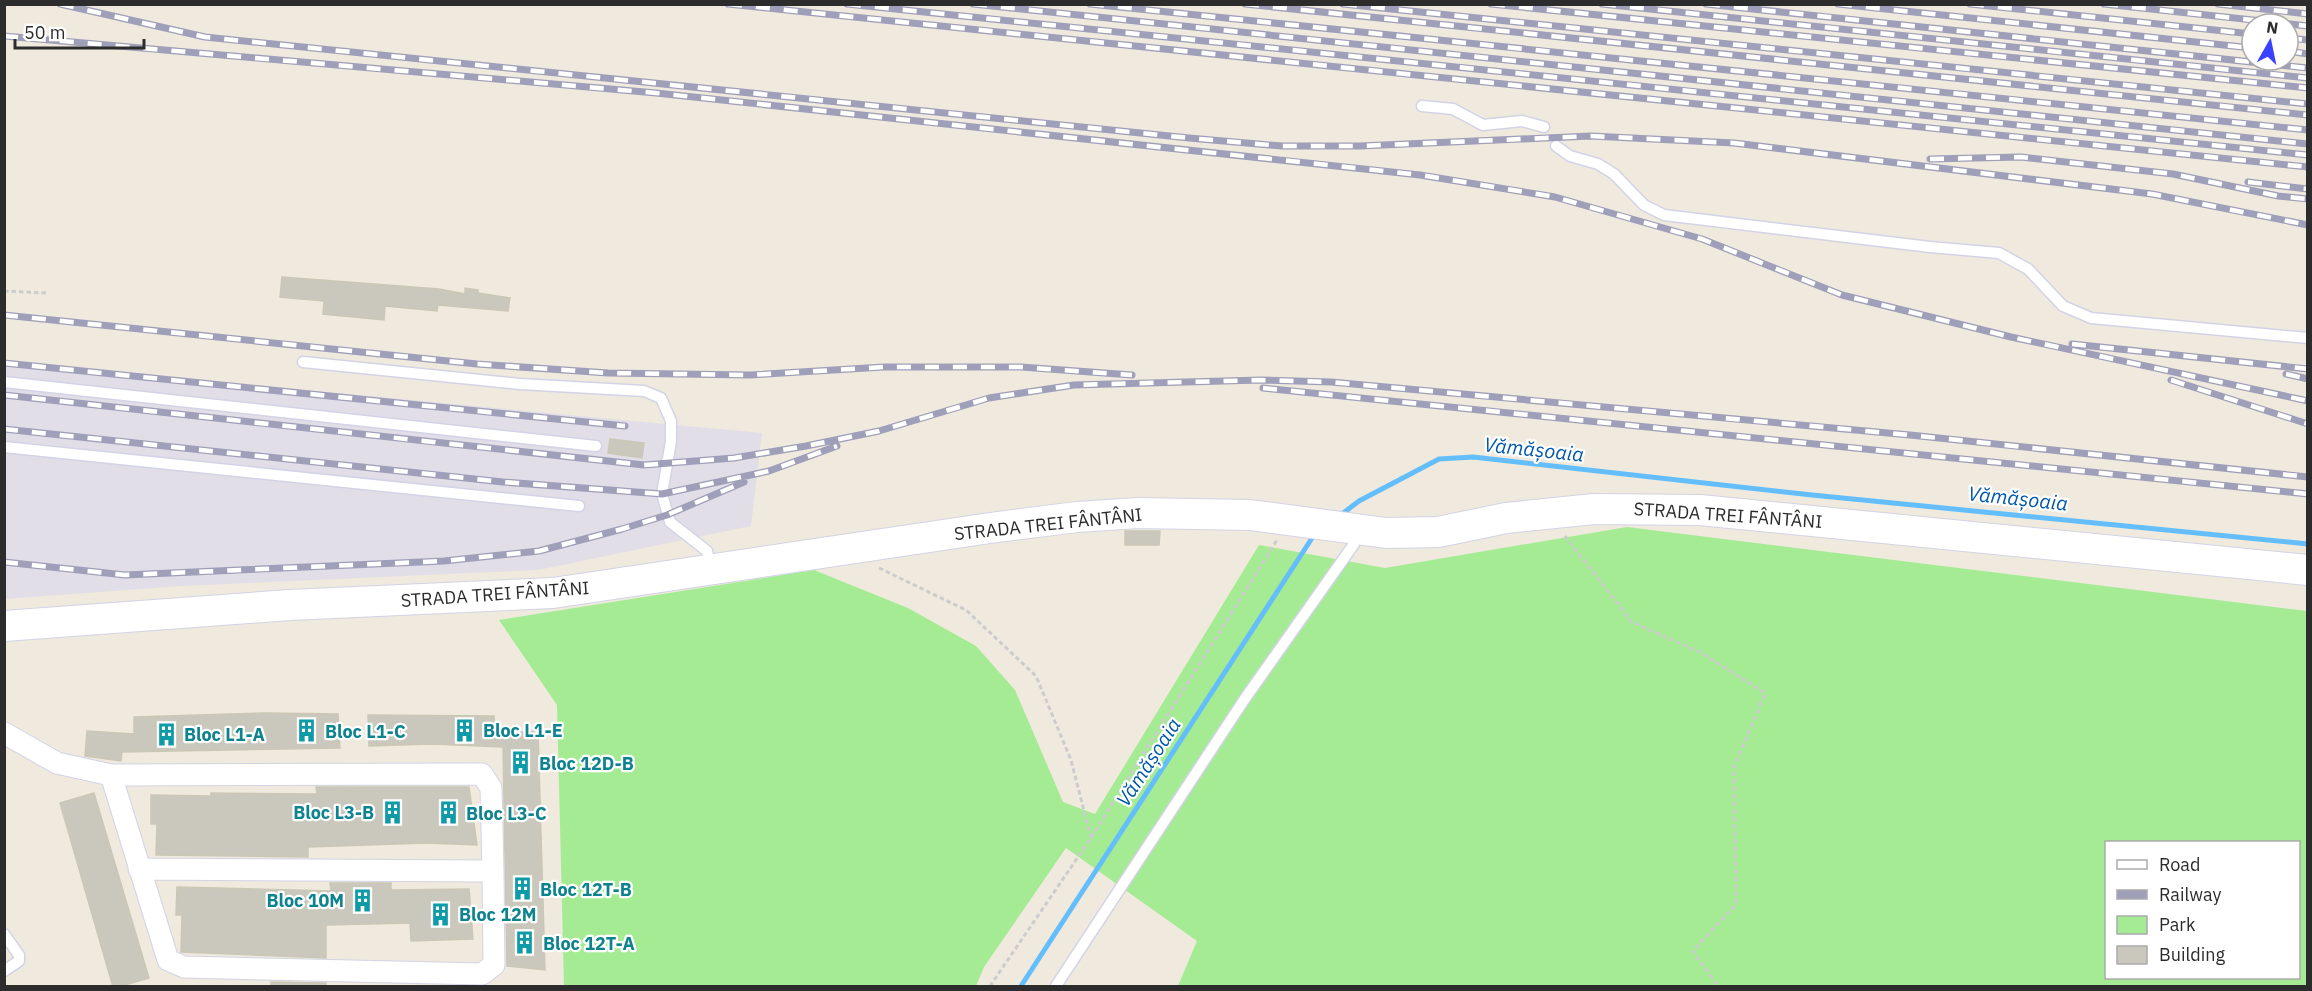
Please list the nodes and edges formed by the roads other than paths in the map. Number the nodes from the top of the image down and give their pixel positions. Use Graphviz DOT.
graph roads {
  1 [pos="1422,106"];
  2 [pos="1544,127"];
  3 [pos="1556,147"];
  4 [pos="2307,338"];
  5 [pos="303,362"];
  6 [pos="4,382"];
  7 [pos="596,446"];
  8 [pos="4,447"];
  9 [pos="579,506"];
  10 [pos="1352,529"];
  11 [pos="711,568"];
  12 [pos="2307,570"];
  13 [pos="4,626"];
  14 [pos="4,733"];
  15 [pos="111,775"];
  16 [pos="139,869"];
  17 [pos="492,872"];
  18 [pos="4,934"];
  19 [pos="4,971"];
  20 [pos="1056,987"];
  1 -- 2 [label="lane"];
  3 -- 4 [label="lane"];
  5 -- 11 [label="lane"];
  6 -- 7 [label="lane"];
  8 -- 9 [label="lane"];
  10 -- 11 [label="main road, STRADA TREI FÂNTÂNI"];
  10 -- 12 [label="main road, STRADA TREI FÂNTÂNI"];
  10 -- 20 [label="lane"];
  11 -- 13 [label="main road, STRADA TREI FÂNTÂNI"];
  14 -- 15 [label="street"];
  15 -- 16 [label="street"];
  15 -- 17 [label="street"];
  16 -- 17 [label="street"];
  16 -- 17 [label="street"];
  18 -- 19 [label="lane"];
}
